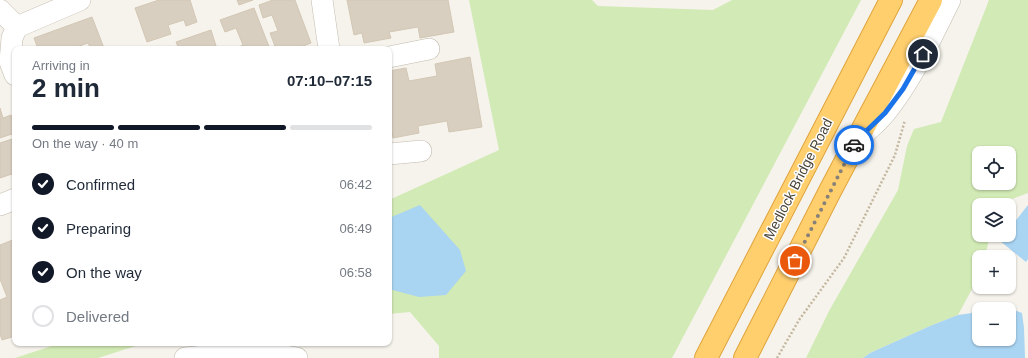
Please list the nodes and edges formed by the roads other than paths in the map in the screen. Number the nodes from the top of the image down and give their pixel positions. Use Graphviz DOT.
graph roads {
  1 [pos="80,0"];
  2 [pos="322,0"];
  3 [pos="891,0"];
  4 [pos="931,0"];
  5 [pos="950,0"];
  6 [pos="0,10"];
  7 [pos="17,27"];
  8 [pos="329,46"];
  9 [pos="429,49"];
  10 [pos="392,56"];
  11 [pos="12,67"];
  12 [pos="856,141"];
  13 [pos="422,151"];
  14 [pos="392,154"];
  15 [pos="12,200"];
  16 [pos="0,205"];
  17 [pos="185,358"];
  18 [pos="297,358"];
  19 [pos="706,358"];
  20 [pos="745,358"];
  1 -- 7 [label="street"];
  2 -- 8 [label="street"];
  3 -- 19 [label="highway, Medlock Bridge Road"];
  4 -- 12 [label="highway"];
  5 -- 12 [label="street"];
  6 -- 7 [label="street"];
  7 -- 11 [label="street"];
  9 -- 10 [label="street"];
  12 -- 20 [label="highway"];
  13 -- 14 [label="street"];
  15 -- 16 [label="street"];
  17 -- 18 [label="street"];
}
